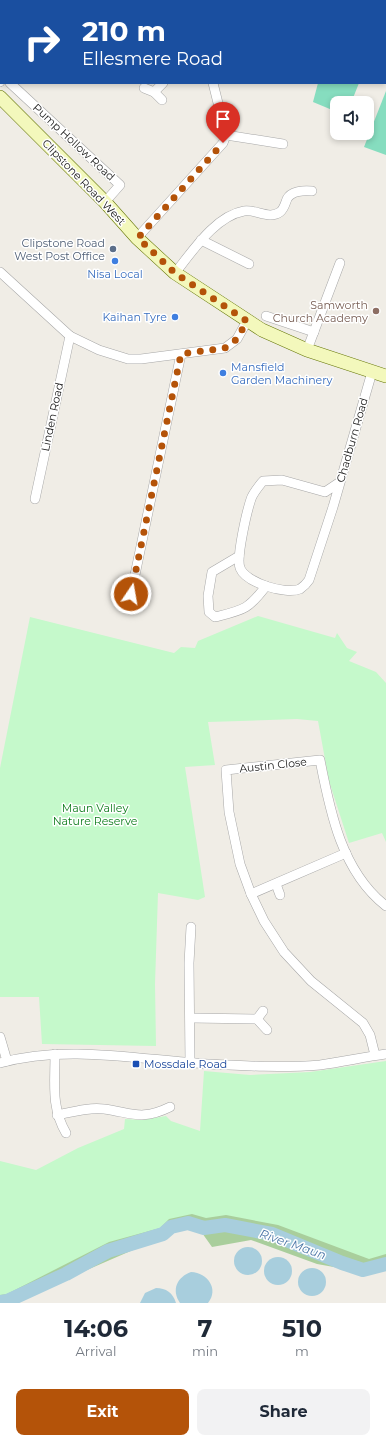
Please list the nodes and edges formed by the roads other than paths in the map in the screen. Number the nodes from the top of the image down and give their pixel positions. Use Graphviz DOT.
graph roads {
  1 [pos="11,84"];
  2 [pos="162,84"];
  3 [pos="213,84"];
  4 [pos="144,88"];
  5 [pos="154,92"];
  6 [pos="0,97"];
  7 [pos="162,100"];
  8 [pos="226,135"];
  9 [pos="283,144"];
  10 [pos="312,191"];
  11 [pos="105,202"];
  12 [pos="138,238"];
  13 [pos="201,240"];
  14 [pos="340,262"];
  15 [pos="249,264"];
  16 [pos="0,272"];
  17 [pos="175,273"];
  18 [pos="266,316"];
  19 [pos="247,321"];
  20 [pos="314,332"];
  21 [pos="70,336"];
  22 [pos="307,350"];
  23 [pos="181,354"];
  24 [pos="372,372"];
  25 [pos="386,376"];
  26 [pos="340,482"];
  27 [pos="325,492"];
  28 [pos="35,499"];
  29 [pos="333,507"];
  30 [pos="238,556"];
  31 [pos="266,586"];
  32 [pos="131,594"];
  33 [pos="346,853"];
  34 [pos="276,884"];
  35 [pos="250,894"];
  36 [pos="280,895"];
  37 [pos="386,906"];
  38 [pos="194,932"];
  39 [pos="263,1011"];
  40 [pos="191,1018"];
  41 [pos="258,1019"];
  42 [pos="267,1030"];
  43 [pos="0,1038"];
  44 [pos="55,1054"];
  45 [pos="386,1054"];
  46 [pos="375,1055"];
  47 [pos="4,1062"];
  48 [pos="190,1063"];
  49 [pos="164,1106"];
  50 [pos="57,1115"];
  51 [pos="66,1133"];
  1 -- 11 [label="street, Pump Hollow Road"];
  2 -- 5 [label="street"];
  3 -- 8 [label="street"];
  4 -- 5 [label="street"];
  5 -- 7 [label="street"];
  6 -- 11 [label="main road, Clipstone Road West"];
  8 -- 9 [label="street"];
  8 -- 12 [label="street"];
  10 -- 13 [label="street"];
  11 -- 12 [label="main road, Clipstone Road West"];
  12 -- 17 [label="main road, Clipstone Road West"];
  13 -- 15 [label="street"];
  13 -- 17 [label="street"];
  14 -- 20 [label="street"];
  16 -- 21 [label="street"];
  17 -- 19 [label="main road, Clipstone Road West"];
  18 -- 20 [label="street"];
  19 -- 22 [label="main road, Clipstone Road West"];
  19 -- 23 [label="street"];
  20 -- 22 [label="street"];
  21 -- 23 [label="street"];
  21 -- 28 [label="street, Linden Road"];
  22 -- 24 [label="main road, Clipstone Road West"];
  23 -- 32 [label="street"];
  24 -- 25 [label="main road, Clipstone Road West"];
  24 -- 26 [label="street, Chadburn Road"];
  26 -- 27 [label="street"];
  26 -- 29 [label="street, Chadburn Road"];
  27 -- 29 [label="street, Chadburn Road"];
  27 -- 30 [label="street"];
  29 -- 31 [label="street, Chadburn Road"];
  30 -- 31 [label="street, Chadburn Road"];
  30 -- 31 [label="street"];
  33 -- 34 [label="street"];
  33 -- 35 [label="street, Austin Close"];
  33 -- 37 [label="street"];
  34 -- 35 [label="street"];
  34 -- 36 [label="street"];
  35 -- 46 [label="street"];
  38 -- 40 [label="street"];
  39 -- 41 [label="street"];
  40 -- 41 [label="street"];
  40 -- 48 [label="street"];
  41 -- 42 [label="street"];
  43 -- 47 [label="street"];
  44 -- 47 [label="street"];
  44 -- 48 [label="street"];
  44 -- 50 [label="street"];
  45 -- 46 [label="street"];
  46 -- 48 [label="street"];
  49 -- 50 [label="street"];
  50 -- 51 [label="street"];
}
